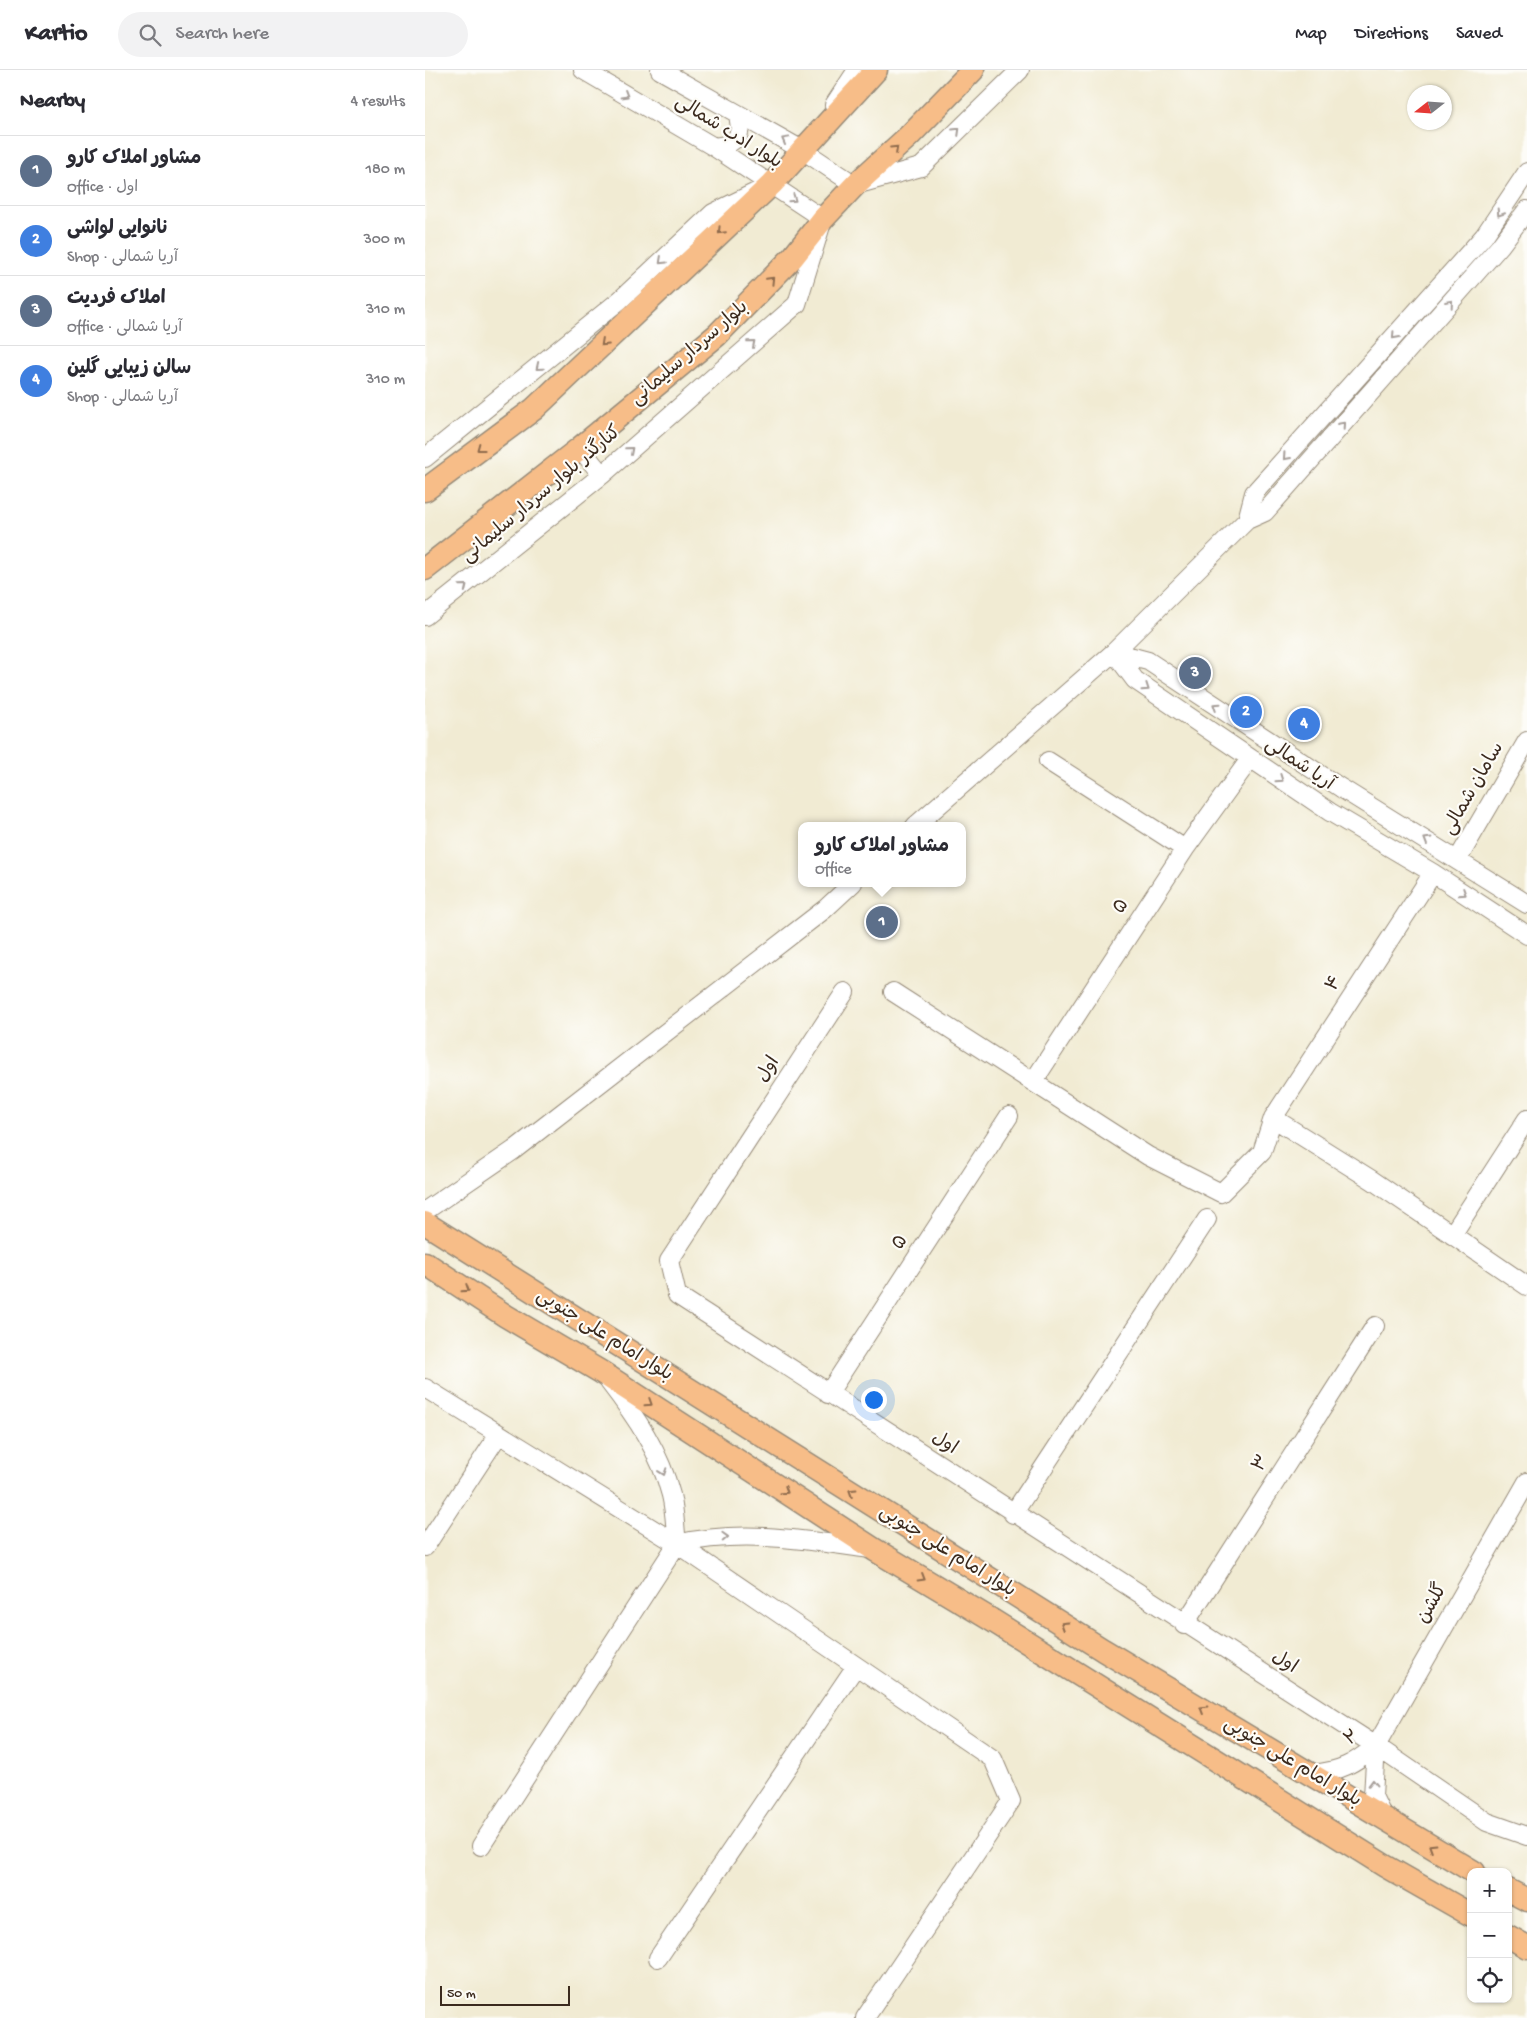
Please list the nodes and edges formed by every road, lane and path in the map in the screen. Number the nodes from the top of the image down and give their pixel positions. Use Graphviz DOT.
graph roads {
  1 [pos="583,70"];
  2 [pos="660,70"];
  3 [pos="857,70"];
  4 [pos="876,70"];
  5 [pos="973,70"];
  6 [pos="1020,70"];
  7 [pos="738,114"];
  8 [pos="714,147"];
  9 [pos="804,151"];
  10 [pos="1527,172"];
  11 [pos="772,184"];
  12 [pos="855,185"];
  13 [pos="1527,210"];
  14 [pos="823,219"];
  15 [pos="516,386"];
  16 [pos="534,409"];
  17 [pos="580,448"];
  18 [pos="425,458"];
  19 [pos="601,475"];
  20 [pos="425,490"];
  21 [pos="1247,520"];
  22 [pos="425,568"];
  23 [pos="425,616"];
  24 [pos="1114,652"];
  25 [pos="1527,741"];
  26 [pos="1250,759"];
  27 [pos="1048,761"];
  28 [pos="920,822"];
  29 [pos="1185,849"];
  30 [pos="1458,859"];
  31 [pos="1433,873"];
  32 [pos="849,887"];
  33 [pos="1527,904"];
  34 [pos="1527,935"];
  35 [pos="845,992"];
  36 [pos="893,992"];
  37 [pos="1033,1082"];
  38 [pos="1009,1116"];
  39 [pos="1273,1118"];
  40 [pos="1527,1119"];
  41 [pos="425,1211"];
  42 [pos="1207,1219"];
  43 [pos="425,1223"];
  44 [pos="1452,1235"];
  45 [pos="425,1263"];
  46 [pos="1527,1286"];
  47 [pos="1375,1326"];
  48 [pos="605,1337"];
  49 [pos="594,1368"];
  50 [pos="425,1388"];
  51 [pos="829,1394"];
  52 [pos="499,1434"];
  53 [pos="1527,1482"];
  54 [pos="1013,1514"];
  55 [pos="677,1544"];
  56 [pos="425,1547"];
  57 [pos="875,1550"];
  58 [pos="1184,1625"];
  59 [pos="856,1666"];
  60 [pos="1375,1746"];
  61 [pos="1313,1774"];
  62 [pos="1383,1817"];
  63 [pos="1527,1836"];
  64 [pos="481,1846"];
  65 [pos="1467,1868"];
  66 [pos="1512,1892"];
  67 [pos="1527,1900"];
  68 [pos="1467,1913"];
  69 [pos="1512,1938"];
  70 [pos="1527,1947"];
  71 [pos="658,1958"];
  72 [pos="865,2018"];
  1 -- 8 [label="street, بلوار ادب شمالی, one-way"];
  2 -- 7 [label="street, بلوار ادب شمالی"];
  3 -- 9 [label="street"];
  4 -- 9 [label="main road"];
  12 -- 5 [label="main road, بلوار سردار سلیمانی, one-way"];
  12 -- 6 [label="street, one-way"];
  7 -- 8 [label="street"];
  9 -- 7 [label="street, بلوار ادب شمالی, one-way"];
  8 -- 11 [label="street, بلوار ادب شمالی"];
  9 -- 11 [label="main road"];
  9 -- 12 [label="street, بلوار ادب شمالی"];
  10 -- 21 [label="street, one-way"];
  11 -- 14 [label="street, بلوار ادب شمالی, one-way"];
  11 -- 15 [label="street, one-way"];
  11 -- 16 [label="main road, one-way"];
  12 -- 14 [label="main road, بلوار سردار سلیمانی"];
  21 -- 13 [label="street, one-way"];
  17 -- 14 [label="main road, بلوار سردار سلیمانی, one-way"];
  19 -- 14 [label="street, کنارگذر بلوار سردار سلیمانی, one-way"];
  15 -- 16 [label="street"];
  15 -- 18 [label="street"];
  16 -- 20 [label="main road, one-way"];
  17 -- 19 [label="street"];
  17 -- 22 [label="main road, بلوار سردار سلیمانی"];
  23 -- 19 [label="street, کنارگذر بلوار سردار سلیمانی, one-way"];
  21 -- 24 [label="street"];
  24 -- 26 [label="street, آریا شمالی, one-way"];
  24 -- 28 [label="street"];
  30 -- 24 [label="street, آریا شمالی, one-way"];
  25 -- 30 [label="street, سامان شمالی"];
  26 -- 29 [label="street, ۵"];
  26 -- 31 [label="street, آریا شمالی, one-way"];
  27 -- 29 [label="street"];
  29 -- 37 [label="street, ۵"];
  30 -- 33 [label="street, آریا شمالی"];
  31 -- 34 [label="street, آریا شمالی, one-way"];
  31 -- 39 [label="street, ۴"];
  32 -- 41 [label="street"];
  35 -- 51 [label="street, اول"];
  36 -- 37 [label="street"];
  37 -- 39 [label="street, ۴"];
  38 -- 51 [label="street, ۵"];
  39 -- 44 [label="street"];
  40 -- 44 [label="street"];
  42 -- 54 [label="street"];
  43 -- 48 [label="main road, بلوار امام علی جنوبی"];
  44 -- 46 [label="street"];
  45 -- 49 [label="main road, بلوار امام علی جنوبی, one-way"];
  47 -- 58 [label="street, ۳"];
  48 -- 49 [label="main road"];
  61 -- 48 [label="main road, بلوار امام علی جنوبی, one-way"];
  49 -- 55 [label="street, one-way"];
  49 -- 57 [label="main road, بلوار امام علی جنوبی, one-way"];
  50 -- 52 [label="street"];
  51 -- 54 [label="street, اول"];
  52 -- 55 [label="street"];
  52 -- 56 [label="street"];
  53 -- 60 [label="street, گلشن"];
  54 -- 58 [label="street, اول"];
  55 -- 57 [label="street, one-way"];
  55 -- 59 [label="street"];
  55 -- 64 [label="street"];
  57 -- 68 [label="main road, بلوار امام علی جنوبی, one-way"];
  58 -- 60 [label="street, اول"];
  59 -- 71 [label="street"];
  59 -- 72 [label="street"];
  60 -- 61 [label="street, ۲"];
  62 -- 60 [label="street, ۲, one-way"];
  60 -- 63 [label="street, اول"];
  61 -- 62 [label="main road, بلوار امام علی جنوبی"];
  65 -- 62 [label="main road, بلوار امام علی جنوبی, one-way"];
  66 -- 67 [label="main road"];
  69 -- 70 [label="main road"];
}
